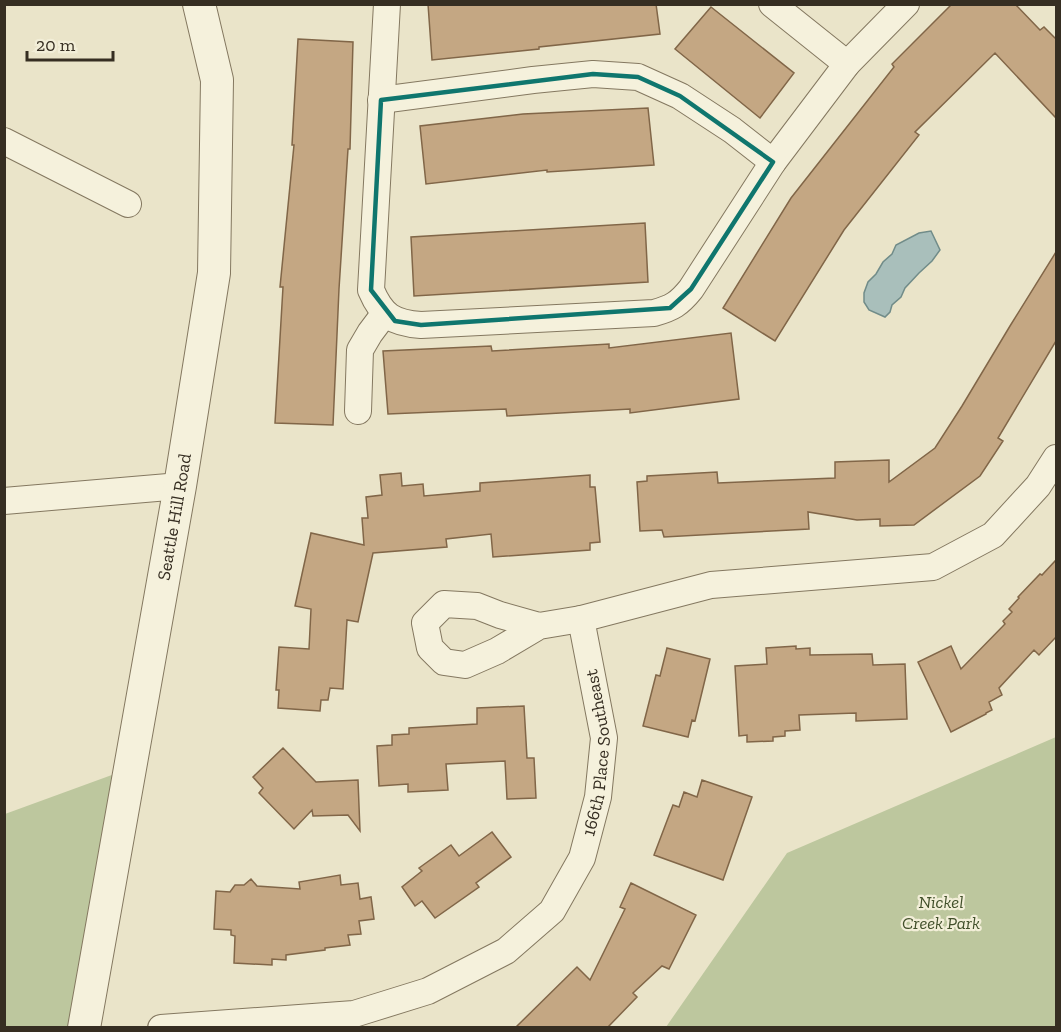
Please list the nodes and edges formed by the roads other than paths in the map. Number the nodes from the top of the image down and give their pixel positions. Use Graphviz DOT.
graph roads {
  1 [pos="199,4"];
  2 [pos="387,4"];
  3 [pos="772,4"];
  4 [pos="906,4"];
  5 [pos="847,64"];
  6 [pos="381,100"];
  7 [pos="4,141"];
  8 [pos="773,162"];
  9 [pos="128,204"];
  10 [pos="385,313"];
  11 [pos="358,411"];
  12 [pos="1056,458"];
  13 [pos="180,486"];
  14 [pos="4,501"];
  15 [pos="581,620"];
  16 [pos="539,626"];
  17 [pos="84,1028"];
  18 [pos="161,1028"];
  1 -- 13 [label="street, Seattle Hill Road"];
  2 -- 6 [label="street"];
  3 -- 5 [label="street"];
  4 -- 5 [label="street"];
  5 -- 8 [label="street"];
  6 -- 8 [label="street"];
  6 -- 10 [label="street"];
  7 -- 9 [label="street"];
  8 -- 10 [label="street"];
  10 -- 11 [label="street"];
  12 -- 15 [label="street"];
  13 -- 14 [label="street"];
  13 -- 17 [label="street, Seattle Hill Road"];
  15 -- 16 [label="street"];
  15 -- 18 [label="street, 166th Place Southeast"];
}
